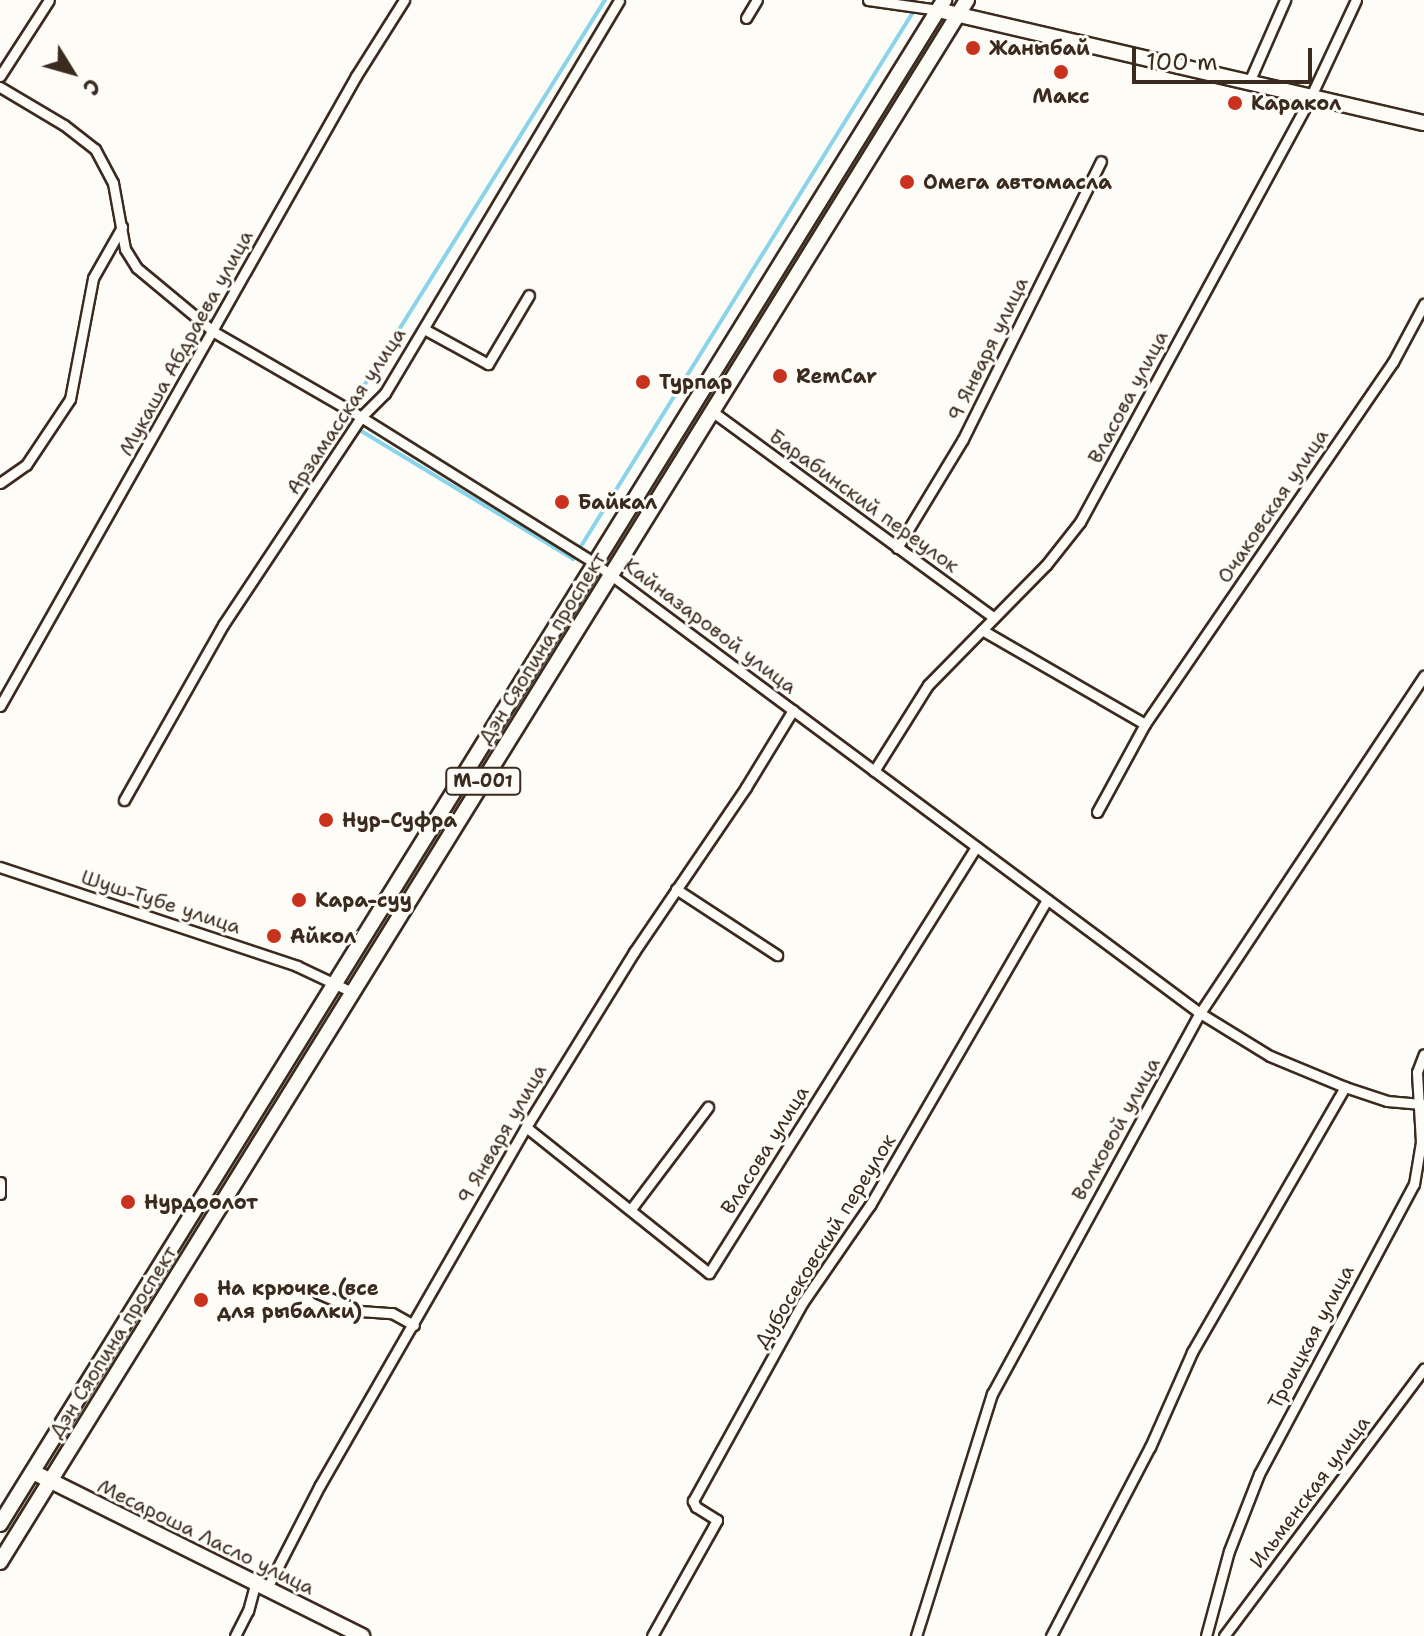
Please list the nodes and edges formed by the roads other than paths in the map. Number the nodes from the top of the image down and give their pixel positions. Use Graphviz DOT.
graph roads {
  1 [pos="49,0"];
  2 [pos="404,0"];
  3 [pos="619,0"];
  4 [pos="757,0"];
  5 [pos="868,0"];
  6 [pos="967,0"];
  7 [pos="1285,0"];
  8 [pos="1356,0"];
  9 [pos="941,5"];
  10 [pos="958,14"];
  11 [pos="746,18"];
  12 [pos="0,76"];
  13 [pos="1249,82"];
  14 [pos="0,87"];
  15 [pos="1311,96"];
  16 [pos="1424,123"];
  17 [pos="1101,161"];
  18 [pos="122,227"];
  19 [pos="776,273"];
  20 [pos="793,283"];
  21 [pos="529,295"];
  22 [pos="1424,304"];
  23 [pos="424,329"];
  24 [pos="214,332"];
  25 [pos="713,412"];
  26 [pos="361,417"];
  27 [pos="0,483"];
  28 [pos="897,548"];
  29 [pos="596,564"];
  30 [pos="611,574"];
  31 [pos="994,618"];
  32 [pos="982,630"];
  33 [pos="1424,676"];
  34 [pos="0,706"];
  35 [pos="793,710"];
  36 [pos="1145,724"];
  37 [pos="874,771"];
  38 [pos="124,800"];
  39 [pos="1097,812"];
  40 [pos="976,847"];
  41 [pos="0,867"];
  42 [pos="676,889"];
  43 [pos="1047,900"];
  44 [pos="777,955"];
  45 [pos="334,981"];
  46 [pos="352,992"];
  47 [pos="1200,1013"];
  48 [pos="1424,1054"];
  49 [pos="1345,1087"];
  50 [pos="1423,1104"];
  51 [pos="708,1107"];
  52 [pos="526,1127"];
  53 [pos="0,1182"];
  54 [pos="0,1194"];
  55 [pos="631,1209"];
  56 [pos="318,1293"];
  57 [pos="414,1325"];
  58 [pos="1424,1369"];
  59 [pos="33,1472"];
  60 [pos="51,1481"];
  61 [pos="0,1524"];
  62 [pos="0,1562"];
  63 [pos="261,1587"];
  64 [pos="235,1636"];
  65 [pos="362,1636"];
  66 [pos="652,1636"];
  67 [pos="916,1636"];
  68 [pos="1051,1636"];
  69 [pos="1206,1636"];
  70 [pos="1224,1636"];
  1 -- 12 [label="street"];
  2 -- 24 [label="street, Мукаша Абдраева улица"];
  3 -- 23 [label="street, Арзамасская улица"];
  4 -- 11 [label="street"];
  5 -- 9 [label="street"];
  6 -- 10 [label="main road, Дэн Сяопина проспект / M-001"];
  7 -- 13 [label="street"];
  8 -- 15 [label="street, Власова улица"];
  9 -- 10 [label="main road"];
  9 -- 19 [label="main road, Дэн Сяопина проспект / M-001"];
  10 -- 13 [label="main road"];
  10 -- 20 [label="main road, Дэн Сяопина проспект / M-001"];
  13 -- 15 [label="main road"];
  14 -- 18 [label="street, Кайназаровой улица"];
  15 -- 16 [label="main road"];
  15 -- 31 [label="street, Власова улица"];
  17 -- 28 [label="street, 9 Января улица"];
  18 -- 24 [label="street, Кайназаровой улица"];
  18 -- 27 [label="street"];
  19 -- 20 [label="main road"];
  19 -- 29 [label="main road, Дэн Сяопина проспект / M-001"];
  20 -- 25 [label="main road, Дэн Сяопина проспект / M-001"];
  21 -- 23 [label="street"];
  22 -- 36 [label="street, Очаковская улица"];
  23 -- 26 [label="street, Арзамасская улица"];
  24 -- 26 [label="street, Кайназаровой улица"];
  24 -- 34 [label="street, Мукаша Абдраева улица"];
  25 -- 28 [label="street, Барабинский переулок"];
  25 -- 30 [label="main road, Дэн Сяопина проспект / M-001"];
  26 -- 29 [label="street, Кайназаровой улица"];
  26 -- 38 [label="street, Арзамасская улица"];
  28 -- 31 [label="street, Барабинский переулок"];
  29 -- 30 [label="street, Кайназаровой улица"];
  29 -- 45 [label="main road, Дэн Сяопина проспект / M-001"];
  30 -- 35 [label="street, Кайназаровой улица"];
  30 -- 46 [label="main road, Дэн Сяопина проспект / M-001"];
  31 -- 32 [label="street, Власова улица"];
  32 -- 36 [label="street"];
  32 -- 37 [label="street, Власова улица"];
  33 -- 47 [label="street, Волковой улица"];
  35 -- 37 [label="street, Кайназаровой улица"];
  35 -- 42 [label="street, 9 Января улица"];
  36 -- 39 [label="street, Очаковская улица"];
  37 -- 40 [label="street, Кайназаровой улица"];
  40 -- 43 [label="street, Кайназаровой улица"];
  40 -- 55 [label="street, Власова улица"];
  41 -- 45 [label="street, Шуш-Тубе улица"];
  42 -- 44 [label="street"];
  42 -- 52 [label="street, 9 Января улица"];
  43 -- 47 [label="street, Кайназаровой улица"];
  43 -- 66 [label="street, Дубосековский переулок"];
  45 -- 46 [label="street, Шуш-Тубе улица"];
  45 -- 59 [label="main road, Дэн Сяопина проспект / M-001"];
  46 -- 60 [label="main road, Дэн Сяопина проспект / M-001"];
  47 -- 49 [label="street, Кайназаровой улица"];
  47 -- 67 [label="street, Волковой улица"];
  48 -- 50 [label="street, Троицкая улица"];
  49 -- 50 [label="street, Кайназаровой улица"];
  49 -- 68 [label="street"];
  50 -- 69 [label="street, Троицкая улица"];
  51 -- 55 [label="street"];
  52 -- 55 [label="street, Власова улица"];
  52 -- 57 [label="street, 9 Января улица"];
  53 -- 54 [label="street"];
  56 -- 57 [label="street"];
  57 -- 63 [label="street, 9 Января улица"];
  58 -- 70 [label="street, Ильменская улица"];
  59 -- 60 [label="main road, Месароша Ласло улица"];
  59 -- 61 [label="main road, Дэн Сяопина проспект / M-001"];
  60 -- 62 [label="main road, Дэн Сяопина проспект / M-001"];
  60 -- 63 [label="main road, Месароша Ласло улица"];
  63 -- 64 [label="street, 9 Января улица"];
  63 -- 65 [label="main road, Месароша Ласло улица"];
}
